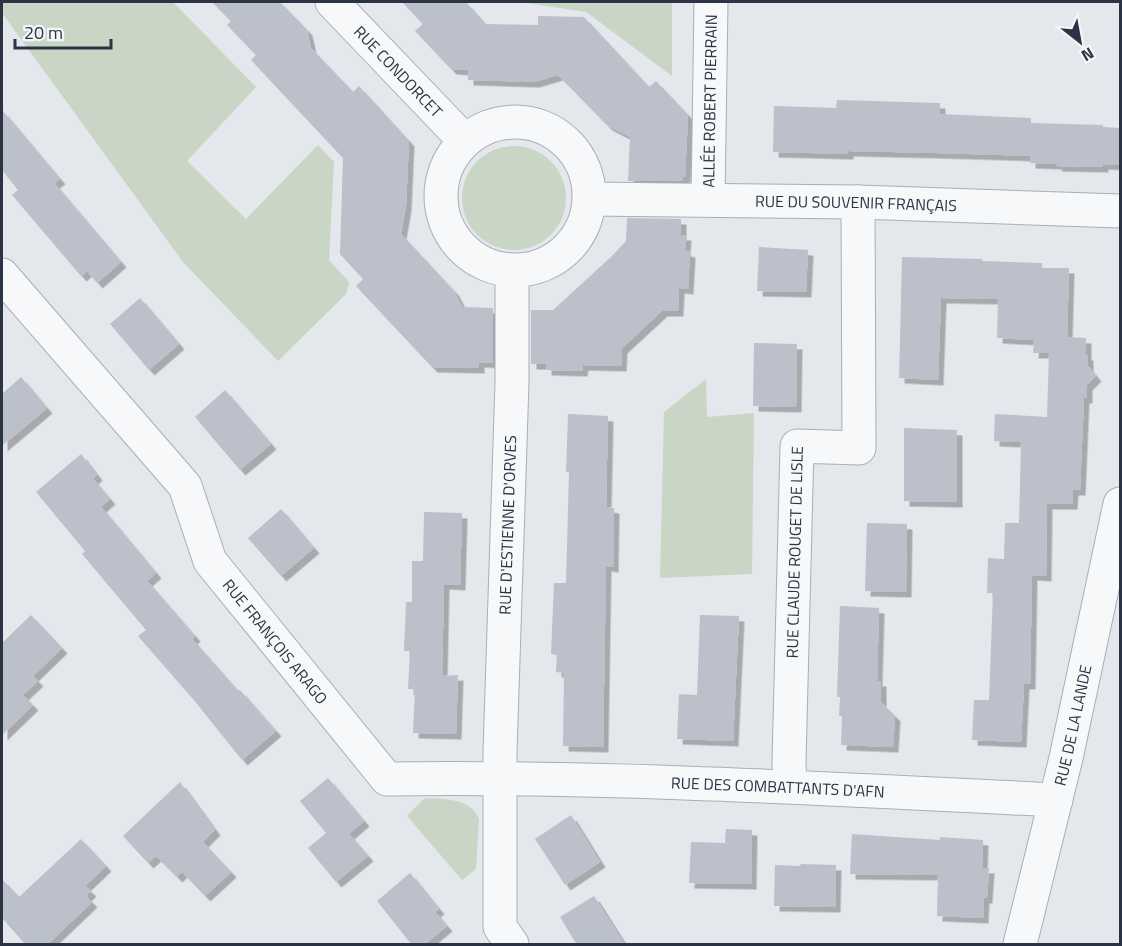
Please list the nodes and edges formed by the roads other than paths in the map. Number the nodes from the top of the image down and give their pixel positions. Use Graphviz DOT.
graph roads {
  1 [pos="332,2"];
  2 [pos="711,2"];
  3 [pos="465,141"];
  4 [pos="590,199"];
  5 [pos="708,200"];
  6 [pos="858,202"];
  7 [pos="1120,211"];
  8 [pos="512,272"];
  9 [pos="2,275"];
  10 [pos="1120,504"];
  11 [pos="501,777"];
  12 [pos="790,786"];
  13 [pos="1056,800"];
  14 [pos="512,945"];
  15 [pos="1020,945"];
  1 -- 3 [label="street, RUE CONDORCET"];
  2 -- 5 [label="street, ALLÉE ROBERT PIERRAIN"];
  3 -- 4 [label="street"];
  3 -- 8 [label="street"];
  4 -- 5 [label="street, RUE DU SOUVENIR FRANÇAIS"];
  4 -- 8 [label="street"];
  5 -- 6 [label="street, RUE DU SOUVENIR FRANÇAIS"];
  6 -- 7 [label="street, RUE DU SOUVENIR FRANÇAIS"];
  6 -- 12 [label="street, RUE CLAUDE ROUGET DE LISLE"];
  8 -- 11 [label="street, RUE D'ESTIENNE D'ORVES"];
  9 -- 11 [label="street, RUE FRANÇOIS ARAGO"];
  10 -- 13 [label="street, RUE DE LA LANDE"];
  11 -- 12 [label="street, RUE DES COMBATTANTS D'AFN"];
  11 -- 14 [label="street"];
  12 -- 13 [label="street, RUE DES COMBATTANTS D'AFN"];
  13 -- 15 [label="street, RUE DE LA LANDE"];
}
